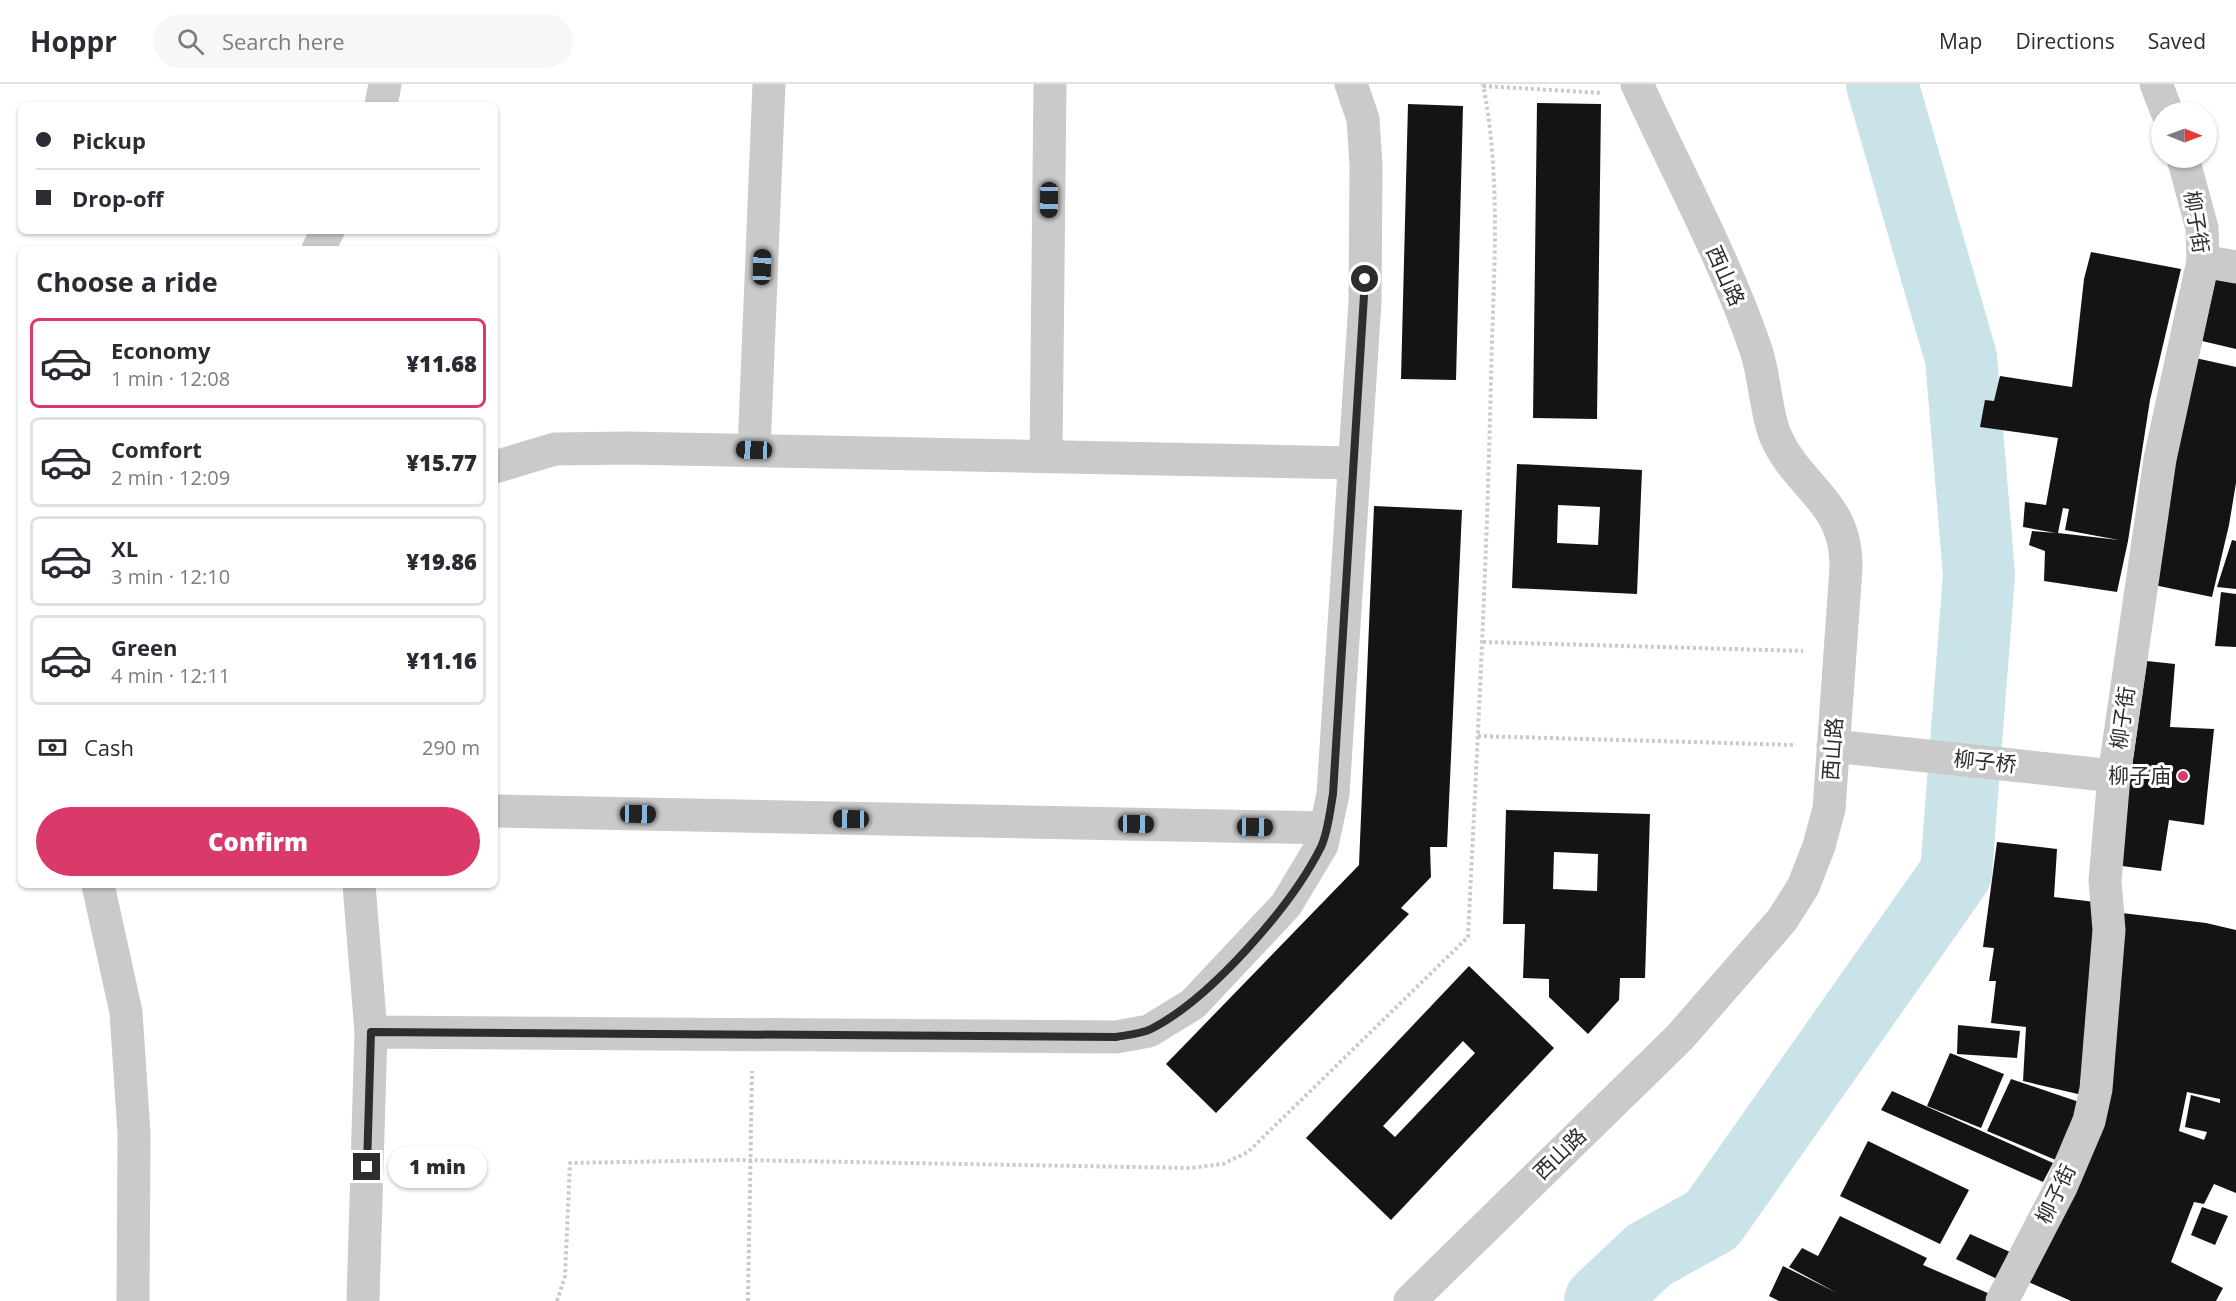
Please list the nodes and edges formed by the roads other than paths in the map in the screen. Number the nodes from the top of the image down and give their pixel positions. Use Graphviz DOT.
graph roads {
  1 [pos="385,84"];
  2 [pos="769,84"];
  3 [pos="1050,84"];
  4 [pos="1352,84"];
  5 [pos="2156,84"];
  6 [pos="1640,90"];
  7 [pos="382,102"];
  8 [pos="2163,102"];
  9 [pos="2186,168"];
  10 [pos="2203,261"];
  11 [pos="2236,267"];
  12 [pos="754,450"];
  13 [pos="1046,456"];
  14 [pos="1354,463"];
  15 [pos="498,466"];
  16 [pos="1833,746"];
  17 [pos="2114,776"];
  18 [pos="498,812"];
  19 [pos="1326,828"];
  20 [pos="99,888"];
  21 [pos="359,888"];
  22 [pos="371,1032"];
  23 [pos="133,1301"];
  24 [pos="363,1301"];
  25 [pos="1410,1301"];
  26 [pos="2002,1301"];
  1 -- 7 [label="street"];
  2 -- 12 [label="street"];
  3 -- 13 [label="street"];
  4 -- 14 [label="street"];
  5 -- 8 [label="street"];
  6 -- 16 [label="street, 西山路"];
  9 -- 10 [label="street, 柳子街"];
  10 -- 11 [label="street"];
  10 -- 17 [label="street, 柳子街"];
  12 -- 13 [label="street"];
  12 -- 15 [label="street"];
  13 -- 14 [label="street"];
  14 -- 19 [label="street"];
  16 -- 17 [label="street, 柳子桥"];
  16 -- 25 [label="street, 西山路"];
  17 -- 26 [label="street, 柳子街"];
  18 -- 19 [label="street"];
  19 -- 22 [label="street"];
  20 -- 23 [label="street"];
  21 -- 22 [label="street"];
  22 -- 24 [label="street"];
}
